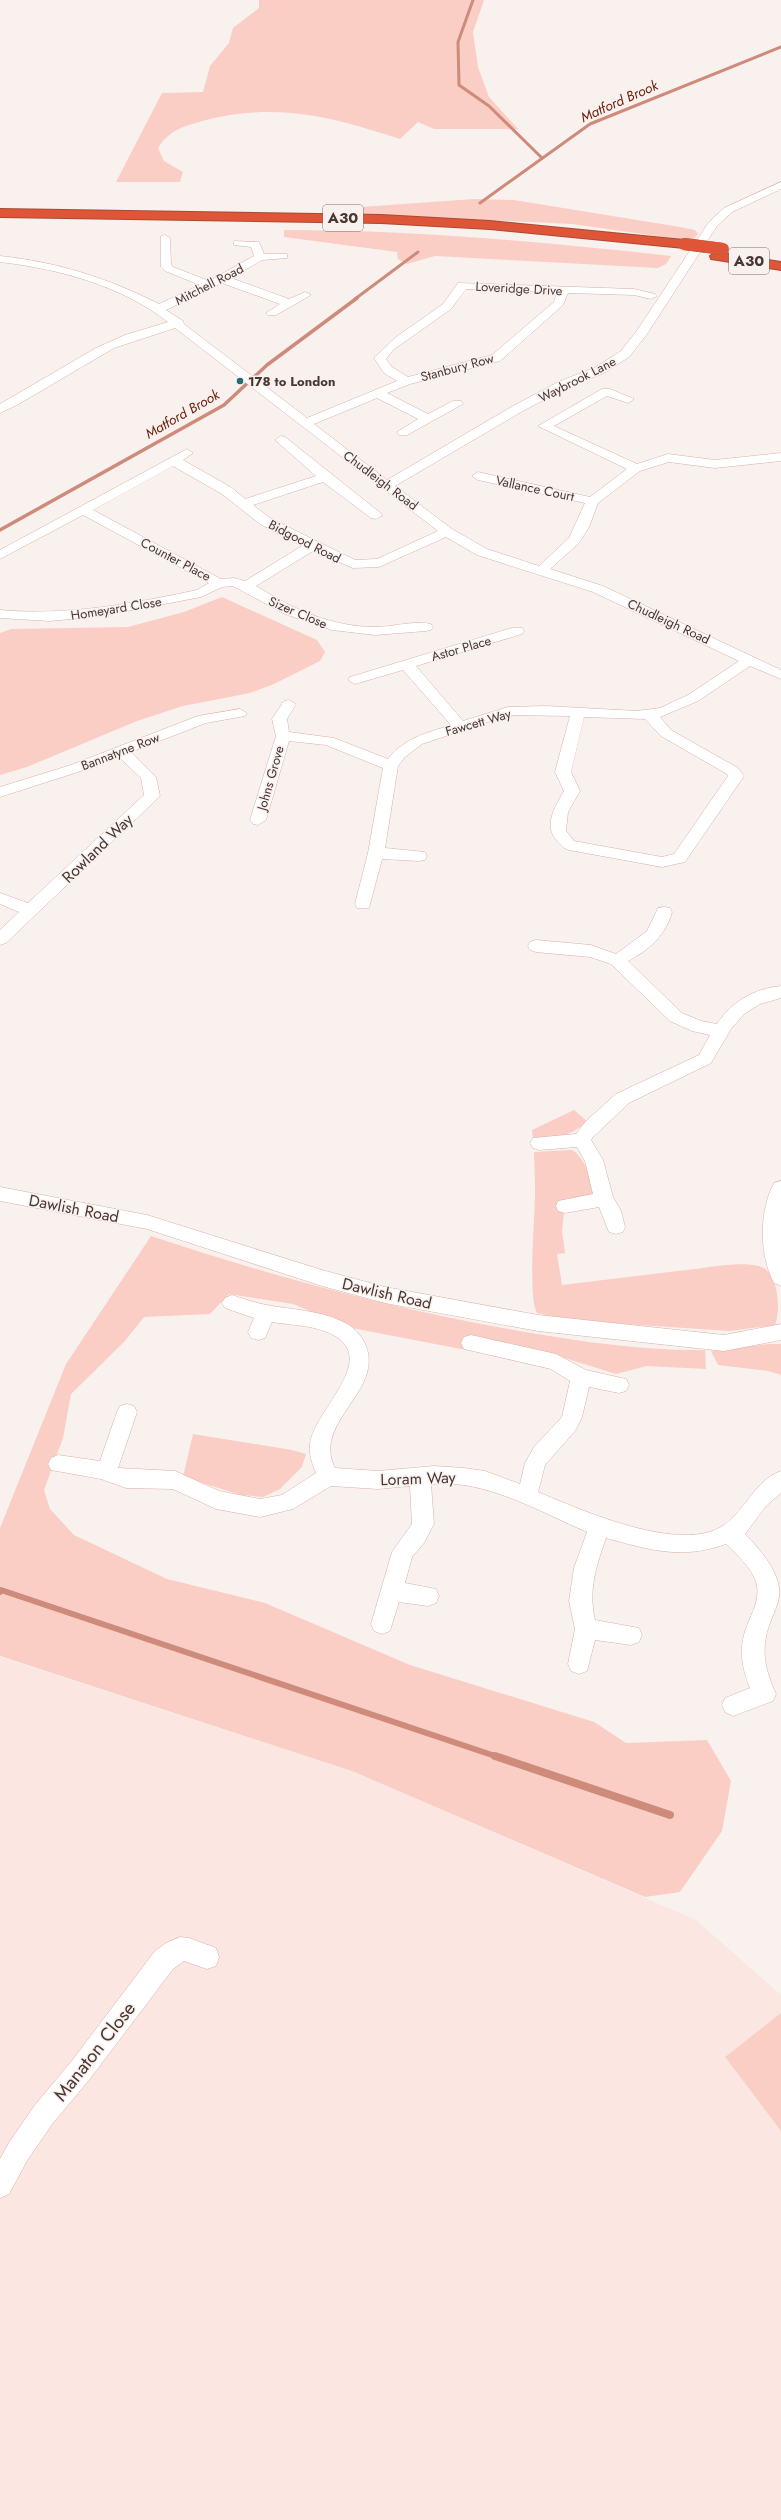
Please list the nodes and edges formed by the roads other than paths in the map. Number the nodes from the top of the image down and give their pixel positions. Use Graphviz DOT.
graph roads {
  1 [pos="781,185"];
  2 [pos="0,213"];
  3 [pos="0,222"];
  4 [pos="165,238"];
  5 [pos="238,243"];
  6 [pos="682,248"];
  7 [pos="720,253"];
  8 [pos="283,256"];
  9 [pos="260,257"];
  10 [pos="781,258"];
  11 [pos="0,259"];
  12 [pos="781,266"];
  13 [pos="223,279"];
  14 [pos="210,286"];
  15 [pos="563,290"];
  16 [pos="304,295"];
  17 [pos="651,296"];
  18 [pos="289,304"];
  19 [pos="158,309"];
  20 [pos="272,313"];
  21 [pos="179,323"];
  22 [pos="406,381"];
  23 [pos="377,393"];
  24 [pos="628,399"];
  25 [pos="457,404"];
  26 [pos="0,408"];
  27 [pos="427,420"];
  28 [pos="306,423"];
  29 [pos="404,432"];
  30 [pos="281,440"];
  31 [pos="187,453"];
  32 [pos="781,457"];
  33 [pos="173,460"];
  34 [pos="636,468"];
  35 [pos="478,476"];
  36 [pos="325,477"];
  37 [pos="387,485"];
  38 [pos="592,501"];
  39 [pos="244,504"];
  40 [pos="84,510"];
  41 [pos="376,515"];
  42 [pos="448,532"];
  43 [pos="312,546"];
  44 [pos="0,555"];
  45 [pos="542,570"];
  46 [pos="219,583"];
  47 [pos="246,586"];
  48 [pos="8,611"];
  49 [pos="426,628"];
  50 [pos="517,631"];
  51 [pos="751,659"];
  52 [pos="406,664"];
  53 [pos="781,675"];
  54 [pos="355,680"];
  55 [pos="289,704"];
  56 [pos="578,711"];
  57 [pos="240,713"];
  58 [pos="649,714"];
  59 [pos="460,726"];
  60 [pos="283,736"];
  61 [pos="120,750"];
  62 [pos="391,766"];
  63 [pos="0,792"];
  64 [pos="258,820"];
  65 [pos="376,853"];
  66 [pos="419,856"];
  67 [pos="0,898"];
  68 [pos="363,904"];
  69 [pos="30,911"];
  70 [pos="664,912"];
  71 [pos="0,939"];
  72 [pos="536,946"];
  73 [pos="617,960"];
  74 [pos="781,992"];
  75 [pos="721,1031"];
  76 [pos="582,1140"];
  77 [pos="539,1142"];
  78 [pos="781,1188"];
  79 [pos="0,1194"];
  80 [pos="604,1199"];
  81 [pos="565,1206"];
  82 [pos="616,1227"];
  83 [pos="778,1241"];
  84 [pos="781,1278"];
  85 [pos="232,1303"];
  86 [pos="266,1313"];
  87 [pos="258,1332"];
  88 [pos="781,1332"];
  89 [pos="470,1343"];
  90 [pos="581,1377"];
  91 [pos="620,1385"];
  92 [pos="127,1412"];
  93 [pos="58,1464"];
  94 [pos="107,1471"];
  95 [pos="420,1476"];
  96 [pos="328,1477"];
  97 [pos="781,1480"];
  98 [pos="526,1496"];
  99 [pos="599,1527"];
  100 [pos="730,1533"];
  101 [pos="391,1591"];
  102 [pos="428,1596"];
  103 [pos="382,1624"];
  104 [pos="586,1629"];
  105 [pos="631,1635"];
  106 [pos="579,1664"];
  107 [pos="773,1692"];
  108 [pos="733,1705"];
  109 [pos="207,1958"];
  110 [pos="0,2185"];
  1 -- 37 [label="street, Waybrook Lane"];
  2 -- 6 [label="highway, A30"];
  3 -- 6 [label="highway, A30"];
  4 -- 14 [label="street"];
  5 -- 9 [label="street, Mitchell Road"];
  6 -- 7 [label="highway, A30"];
  7 -- 10 [label="highway, A30"];
  7 -- 12 [label="highway, A30"];
  8 -- 9 [label="street, Mitchell Road"];
  9 -- 13 [label="street, Mitchell Road"];
  11 -- 19 [label="street, Chudleigh Road"];
  13 -- 14 [label="street, Mitchell Road"];
  13 -- 18 [label="street"];
  14 -- 19 [label="street, Mitchell Road"];
  15 -- 17 [label="street, Loveridge Drive"];
  15 -- 22 [label="street, Stanbury Row"];
  15 -- 22 [label="street, Loveridge Drive"];
  16 -- 18 [label="street"];
  18 -- 20 [label="street"];
  19 -- 21 [label="street, Chudleigh Road"];
  21 -- 26 [label="street"];
  21 -- 28 [label="street, Chudleigh Road"];
  22 -- 23 [label="street, Stanbury Row"];
  23 -- 27 [label="street"];
  23 -- 28 [label="street, Stanbury Row"];
  24 -- 34 [label="street"];
  25 -- 27 [label="street"];
  27 -- 29 [label="street"];
  28 -- 37 [label="street, Chudleigh Road"];
  30 -- 36 [label="street"];
  31 -- 33 [label="street"];
  32 -- 34 [label="street"];
  33 -- 39 [label="street, Bidgood Road"];
  33 -- 40 [label="street"];
  34 -- 38 [label="street"];
  35 -- 38 [label="street, Vallance Court"];
  36 -- 39 [label="street"];
  36 -- 41 [label="street"];
  37 -- 42 [label="street, Chudleigh Road"];
  38 -- 45 [label="street"];
  39 -- 43 [label="street, Bidgood Road"];
  40 -- 44 [label="street"];
  40 -- 46 [label="street, Counter Place"];
  42 -- 43 [label="street, Bidgood Road"];
  42 -- 45 [label="street, Chudleigh Road"];
  43 -- 47 [label="street"];
  45 -- 51 [label="street, Chudleigh Road"];
  46 -- 47 [label="street, Counter Place"];
  46 -- 48 [label="street, Homeyard Close"];
  47 -- 49 [label="street, Sizer Close"];
  50 -- 52 [label="street, Astor Place"];
  51 -- 53 [label="street, Chudleigh Road"];
  51 -- 58 [label="street, Fawcett Way"];
  52 -- 54 [label="street, Astor Place"];
  52 -- 59 [label="street, Astor Place"];
  55 -- 60 [label="street, Johns Grove"];
  56 -- 58 [label="street, Fawcett Way"];
  56 -- 58 [label="street"];
  56 -- 59 [label="street, Fawcett Way"];
  57 -- 61 [label="street, Bannatyne Row"];
  59 -- 62 [label="street, Fawcett Way"];
  60 -- 62 [label="street, Johns Grove"];
  60 -- 64 [label="street, Johns Grove"];
  61 -- 63 [label="street, Bannatyne Row"];
  61 -- 69 [label="street, Rowland Way"];
  62 -- 65 [label="street"];
  65 -- 66 [label="street"];
  65 -- 68 [label="street"];
  67 -- 69 [label="street"];
  69 -- 71 [label="street, Rowland Way"];
  70 -- 73 [label="street"];
  72 -- 73 [label="street"];
  73 -- 75 [label="street"];
  74 -- 75 [label="street"];
  75 -- 76 [label="street"];
  76 -- 77 [label="street"];
  76 -- 80 [label="street"];
  78 -- 83 [label="street"];
  79 -- 88 [label="street, Dawlish Road"];
  80 -- 81 [label="street"];
  80 -- 82 [label="street"];
  83 -- 84 [label="street"];
  85 -- 86 [label="street"];
  86 -- 87 [label="street"];
  86 -- 96 [label="street"];
  89 -- 90 [label="street"];
  90 -- 91 [label="street"];
  90 -- 98 [label="street"];
  92 -- 94 [label="street"];
  93 -- 94 [label="street"];
  94 -- 96 [label="street"];
  95 -- 96 [label="street, Loram Way"];
  95 -- 98 [label="street, Loram Way"];
  95 -- 101 [label="street"];
  97 -- 100 [label="street, Loram Way"];
  98 -- 99 [label="street, Loram Way"];
  99 -- 100 [label="street, Loram Way"];
  99 -- 104 [label="street"];
  100 -- 107 [label="street"];
  101 -- 102 [label="street"];
  101 -- 103 [label="street"];
  104 -- 105 [label="street"];
  104 -- 106 [label="street"];
  107 -- 108 [label="street"];
  109 -- 110 [label="street, Manaton Close"];
}
